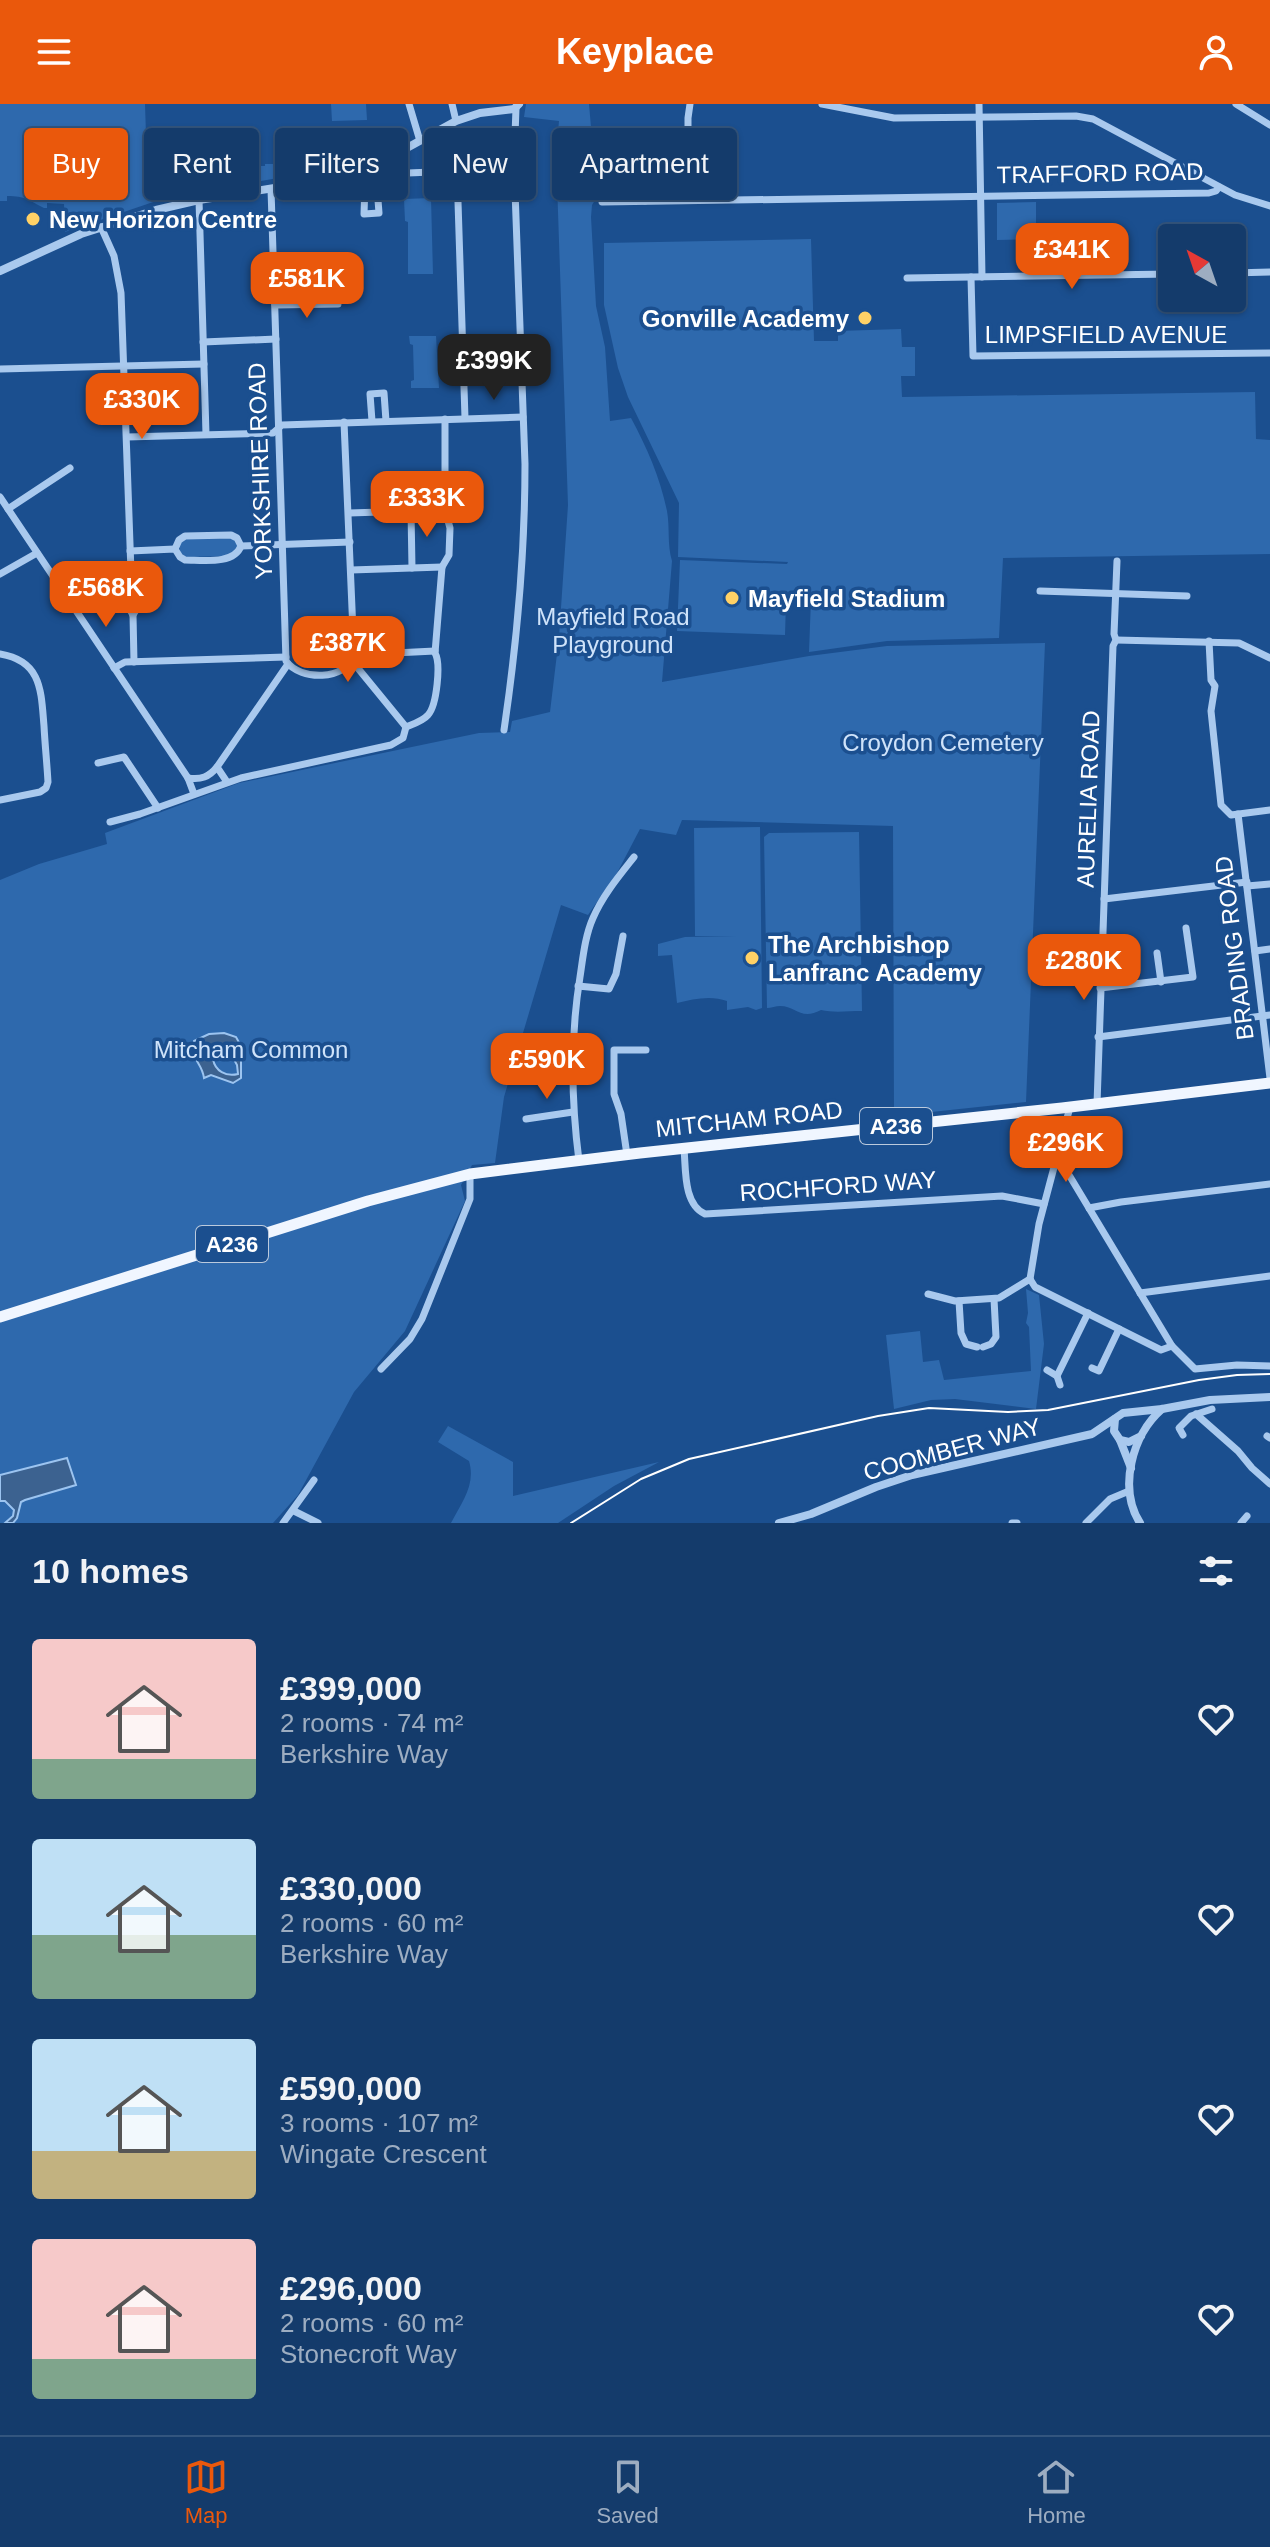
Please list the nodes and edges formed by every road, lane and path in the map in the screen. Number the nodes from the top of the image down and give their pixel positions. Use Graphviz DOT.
graph roads {
  1 [pos="409,104"];
  2 [pos="452,104"];
  3 [pos="690,104"];
  4 [pos="822,104"];
  5 [pos="979,104"];
  6 [pos="1236,104"];
  7 [pos="518,106"];
  8 [pos="978,118"];
  9 [pos="456,121"];
  10 [pos="1270,125"];
  11 [pos="688,128"];
  12 [pos="420,141"];
  13 [pos="408,147"];
  14 [pos="408,172"];
  15 [pos="1219,187"];
  16 [pos="275,188"];
  17 [pos="271,189"];
  18 [pos="259,191"];
  19 [pos="980,196"];
  20 [pos="737,199"];
  21 [pos="199,200"];
  22 [pos="688,200"];
  23 [pos="645,201"];
  24 [pos="602,202"];
  25 [pos="1270,206"];
  26 [pos="101,227"];
  27 [pos="0,271"];
  28 [pos="1270,272"];
  29 [pos="1246,273"];
  30 [pos="1158,274"];
  31 [pos="971,277"];
  32 [pos="982,277"];
  33 [pos="907,278"];
  34 [pos="338,304"];
  35 [pos="275,305"];
  36 [pos="276,339"];
  37 [pos="203,342"];
  38 [pos="1270,353"];
  39 [pos="204,364"];
  40 [pos="124,366"];
  41 [pos="0,369"];
  42 [pos="523,417"];
  43 [pos="465,418"];
  44 [pos="445,419"];
  45 [pos="372,421"];
  46 [pos="386,421"];
  47 [pos="344,422"];
  48 [pos="278,429"];
  49 [pos="206,434"];
  50 [pos="127,437"];
  51 [pos="70,468"];
  52 [pos="0,497"];
  53 [pos="8,509"];
  54 [pos="445,510"];
  55 [pos="411,511"];
  56 [pos="349,513"];
  57 [pos="350,542"];
  58 [pos="283,545"];
  59 [pos="241,546"];
  60 [pos="175,549"];
  61 [pos="130,551"];
  62 [pos="37,553"];
  63 [pos="1117,561"];
  64 [pos="442,567"];
  65 [pos="412,568"];
  66 [pos="351,570"];
  67 [pos="0,574"];
  68 [pos="1040,591"];
  69 [pos="1116,593"];
  70 [pos="1187,596"];
  71 [pos="1116,640"];
  72 [pos="1209,641"];
  73 [pos="435,651"];
  74 [pos="0,654"];
  75 [pos="353,658"];
  76 [pos="1270,658"];
  77 [pos="287,660"];
  78 [pos="134,662"];
  79 [pos="114,668"];
  80 [pos="406,727"];
  81 [pos="504,730"];
  82 [pos="98,763"];
  83 [pos="217,767"];
  84 [pos="188,778"];
  85 [pos="227,782"];
  86 [pos="194,794"];
  87 [pos="0,800"];
  88 [pos="158,808"];
  89 [pos="1270,810"];
  90 [pos="1238,814"];
  91 [pos="110,822"];
  92 [pos="634,857"];
  93 [pos="1247,884"];
  94 [pos="1270,884"];
  95 [pos="1104,899"];
  96 [pos="1186,928"];
  97 [pos="623,936"];
  98 [pos="1270,949"];
  99 [pos="1189,950"];
  100 [pos="1255,951"];
  101 [pos="1179,952"];
  102 [pos="1157,953"];
  103 [pos="1161,982"];
  104 [pos="578,986"];
  105 [pos="1100,988"];
  106 [pos="1266,1016"];
  107 [pos="1098,1037"];
  108 [pos="646,1050"];
  109 [pos="1270,1080"];
  110 [pos="1097,1104"];
  111 [pos="1070,1107"];
  112 [pos="573,1112"];
  113 [pos="526,1119"];
  114 [pos="684,1149"];
  115 [pos="627,1155"];
  116 [pos="1057,1155"];
  117 [pos="579,1161"];
  118 [pos="470,1174"];
  119 [pos="1270,1184"];
  120 [pos="1044,1204"];
  121 [pos="1089,1208"];
  122 [pos="1270,1276"];
  123 [pos="1030,1279"];
  124 [pos="1140,1293"];
  125 [pos="928,1294"];
  126 [pos="994,1299"];
  127 [pos="959,1301"];
  128 [pos="1088,1313"];
  129 [pos="0,1317"];
  130 [pos="1119,1329"];
  131 [pos="994,1341"];
  132 [pos="1172,1346"];
  133 [pos="1003,1349"];
  134 [pos="1270,1366"];
  135 [pos="1092,1368"];
  136 [pos="381,1369"];
  137 [pos="1047,1370"];
  138 [pos="1270,1397"];
  139 [pos="1162,1409"];
  140 [pos="1212,1409"];
  141 [pos="1132,1412"];
  142 [pos="1196,1414"];
  143 [pos="1116,1419"];
  144 [pos="1092,1434"];
  145 [pos="1142,1434"];
  146 [pos="1183,1435"];
  147 [pos="1119,1439"];
  148 [pos="1131,1469"];
  149 [pos="314,1480"];
  150 [pos="1270,1484"];
  151 [pos="1129,1491"];
  152 [pos="294,1511"];
  153 [pos="1247,1516"];
  154 [pos="283,1523"];
  155 [pos="318,1523"];
  156 [pos="779,1523"];
  157 [pos="1086,1523"];
  158 [pos="1140,1523"];
  159 [pos="1241,1523"];
  1 -- 12 [label="street"];
  2 -- 9 [label="street"];
  3 -- 11 [label="street"];
  4 -- 8 [label="street"];
  5 -- 8 [label="street"];
  6 -- 10 [label="street"];
  7 -- 9 [label="street"];
  7 -- 42 [label="street"];
  8 -- 15 [label="street"];
  8 -- 19 [label="street"];
  9 -- 12 [label="street"];
  12 -- 13 [label="street"];
  14 -- 43 [label="street"];
  15 -- 19 [label="street, TRAFFORD ROAD"];
  15 -- 25 [label="street"];
  16 -- 17 [label="street"];
  17 -- 18 [label="street"];
  17 -- 35 [label="street, YORKSHIRE ROAD"];
  19 -- 20 [label="street, TRAFFORD ROAD"];
  19 -- 32 [label="street"];
  21 -- 26 [label="street"];
  21 -- 37 [label="street"];
  22 -- 23 [label="street, TRAFFORD ROAD"];
  23 -- 24 [label="street, TRAFFORD ROAD"];
  26 -- 27 [label="street"];
  26 -- 40 [label="street"];
  28 -- 29 [label="street"];
  30 -- 32 [label="street"];
  31 -- 32 [label="street"];
  31 -- 33 [label="street"];
  31 -- 38 [label="street, LIMPSFIELD AVENUE"];
  34 -- 35 [label="street"];
  35 -- 36 [label="street, YORKSHIRE ROAD"];
  36 -- 37 [label="street"];
  36 -- 48 [label="street, YORKSHIRE ROAD"];
  37 -- 39 [label="street"];
  39 -- 40 [label="street"];
  39 -- 49 [label="street"];
  40 -- 41 [label="street"];
  40 -- 50 [label="street"];
  42 -- 43 [label="street"];
  42 -- 81 [label="street"];
  43 -- 44 [label="street"];
  44 -- 46 [label="street"];
  44 -- 54 [label="street"];
  45 -- 46 [label="street"];
  45 -- 46 [label="street"];
  45 -- 47 [label="street"];
  47 -- 48 [label="street"];
  47 -- 56 [label="street"];
  48 -- 49 [label="street"];
  48 -- 58 [label="street, YORKSHIRE ROAD"];
  49 -- 50 [label="street"];
  50 -- 61 [label="street"];
  51 -- 53 [label="street"];
  52 -- 53 [label="street"];
  53 -- 62 [label="street"];
  54 -- 55 [label="street"];
  54 -- 64 [label="street"];
  55 -- 56 [label="street"];
  55 -- 65 [label="street"];
  56 -- 57 [label="street"];
  57 -- 58 [label="street"];
  57 -- 66 [label="street"];
  58 -- 59 [label="street"];
  58 -- 77 [label="street, YORKSHIRE ROAD"];
  59 -- 60 [label="street"];
  59 -- 60 [label="street"];
  60 -- 61 [label="street"];
  61 -- 78 [label="street"];
  62 -- 67 [label="street"];
  62 -- 79 [label="street"];
  63 -- 69 [label="street, AURELIA ROAD"];
  64 -- 65 [label="street"];
  64 -- 73 [label="street"];
  65 -- 66 [label="street"];
  66 -- 75 [label="street"];
  68 -- 69 [label="street"];
  69 -- 70 [label="street"];
  69 -- 71 [label="street, AURELIA ROAD"];
  71 -- 72 [label="street"];
  71 -- 95 [label="street, AURELIA ROAD"];
  72 -- 76 [label="street"];
  72 -- 90 [label="street"];
  73 -- 75 [label="street"];
  73 -- 80 [label="street"];
  74 -- 87 [label="street"];
  75 -- 77 [label="street"];
  75 -- 80 [label="street"];
  77 -- 78 [label="street"];
  77 -- 83 [label="street"];
  78 -- 79 [label="street"];
  79 -- 84 [label="street"];
  80 -- 85 [label="street"];
  82 -- 88 [label="street"];
  83 -- 84 [label="street"];
  83 -- 85 [label="street"];
  84 -- 86 [label="street"];
  85 -- 86 [label="street"];
  86 -- 88 [label="street"];
  88 -- 91 [label="street"];
  89 -- 90 [label="street"];
  90 -- 93 [label="street, BRADING ROAD"];
  92 -- 104 [label="street"];
  93 -- 94 [label="street"];
  93 -- 95 [label="street"];
  93 -- 100 [label="street, BRADING ROAD"];
  95 -- 105 [label="street, AURELIA ROAD"];
  96 -- 99 [label="street"];
  97 -- 104 [label="street"];
  98 -- 100 [label="street"];
  99 -- 101 [label="street"];
  99 -- 103 [label="street"];
  100 -- 106 [label="street, BRADING ROAD"];
  102 -- 103 [label="street"];
  103 -- 105 [label="street"];
  104 -- 112 [label="street"];
  105 -- 107 [label="street, AURELIA ROAD"];
  106 -- 107 [label="street"];
  106 -- 109 [label="street, BRADING ROAD"];
  107 -- 110 [label="street, AURELIA ROAD"];
  108 -- 115 [label="street"];
  109 -- 110 [label="main road, MITCHAM ROAD / A236"];
  110 -- 111 [label="main road, MITCHAM ROAD / A236"];
  111 -- 114 [label="main road, MITCHAM ROAD / A236"];
  111 -- 116 [label="street"];
  112 -- 113 [label="street"];
  112 -- 117 [label="street"];
  114 -- 115 [label="main road, MITCHAM ROAD / A236"];
  114 -- 120 [label="street, ROCHFORD WAY"];
  115 -- 117 [label="main road, MITCHAM ROAD / A236"];
  116 -- 120 [label="street"];
  116 -- 121 [label="street"];
  117 -- 118 [label="main road, MITCHAM ROAD / A236"];
  118 -- 129 [label="main road, A236"];
  118 -- 136 [label="street"];
  119 -- 121 [label="street"];
  120 -- 123 [label="street"];
  121 -- 124 [label="street"];
  122 -- 124 [label="street"];
  123 -- 126 [label="street"];
  123 -- 128 [label="street"];
  124 -- 132 [label="street"];
  125 -- 127 [label="street"];
  126 -- 127 [label="street"];
  126 -- 131 [label="street"];
  127 -- 131 [label="street"];
  128 -- 130 [label="street"];
  128 -- 137 [label="street"];
  130 -- 132 [label="street"];
  130 -- 135 [label="street"];
  131 -- 133 [label="street"];
  132 -- 134 [label="street"];
  138 -- 139 [label="street"];
  139 -- 141 [label="street"];
  139 -- 145 [label="street"];
  140 -- 142 [label="street"];
  141 -- 143 [label="street"];
  141 -- 145 [label="street"];
  142 -- 146 [label="street"];
  142 -- 150 [label="street"];
  143 -- 144 [label="street, COOMBER WAY"];
  143 -- 147 [label="street"];
  144 -- 147 [label="street, COOMBER WAY"];
  144 -- 156 [label="street, COOMBER WAY"];
  145 -- 147 [label="street"];
  145 -- 148 [label="street"];
  147 -- 148 [label="street"];
  148 -- 151 [label="street"];
  149 -- 152 [label="street"];
  151 -- 157 [label="street"];
  151 -- 158 [label="street"];
  152 -- 154 [label="street"];
  152 -- 155 [label="street"];
  153 -- 159 [label="street"];
}
